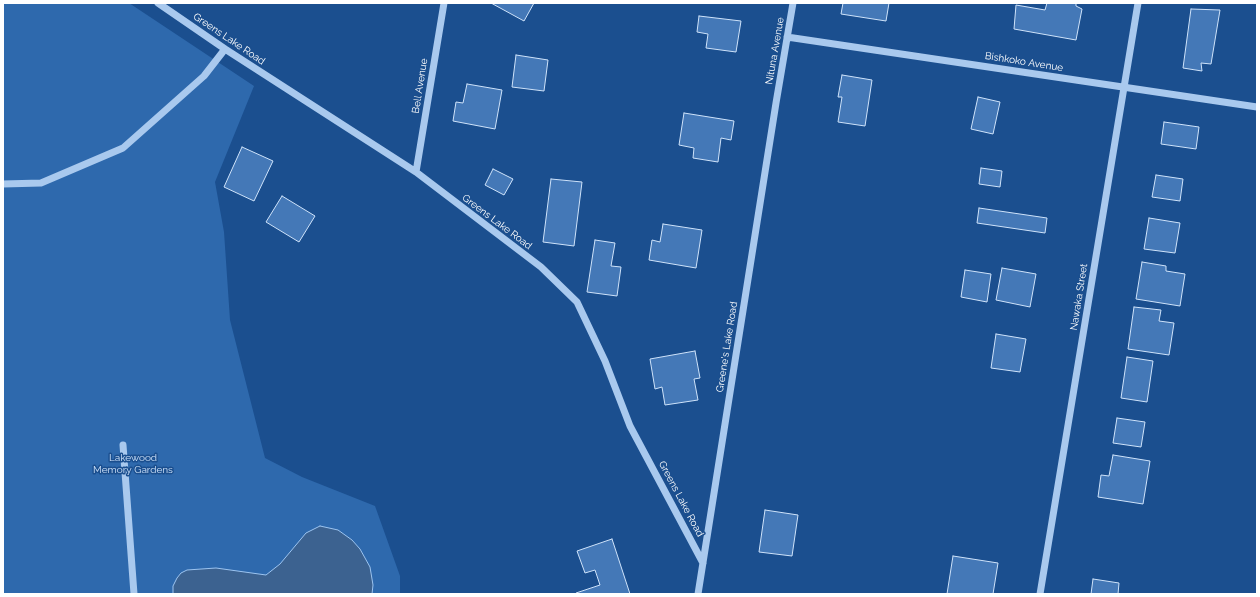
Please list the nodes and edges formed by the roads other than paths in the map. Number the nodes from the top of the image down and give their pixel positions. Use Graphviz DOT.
graph roads {
  1 [pos="158,3"];
  2 [pos="444,3"];
  3 [pos="793,3"];
  4 [pos="1138,3"];
  5 [pos="787,37"];
  6 [pos="225,48"];
  7 [pos="1124,87"];
  8 [pos="776,103"];
  9 [pos="1257,107"];
  10 [pos="416,172"];
  11 [pos="3,184"];
  12 [pos="123,445"];
  13 [pos="703,563"];
  14 [pos="134,594"];
  15 [pos="698,594"];
  16 [pos="1040,594"];
  1 -- 6 [label="street, Greens Lake Road"];
  2 -- 10 [label="street, Bell Avenue"];
  3 -- 5 [label="street, Nituna Avenue"];
  4 -- 7 [label="street, Nawaka Street"];
  5 -- 7 [label="street, Bishkoko Avenue"];
  5 -- 8 [label="street, Nituna Avenue"];
  6 -- 10 [label="street, Greens Lake Road"];
  6 -- 11 [label="street"];
  7 -- 9 [label="street, Bishkoko Avenue"];
  7 -- 16 [label="street, Nawaka Street"];
  8 -- 13 [label="street, Greene's Lake Road"];
  10 -- 13 [label="street, Greens Lake Road"];
  12 -- 14 [label="street"];
  13 -- 15 [label="street, Greene's Lake Road"];
}
